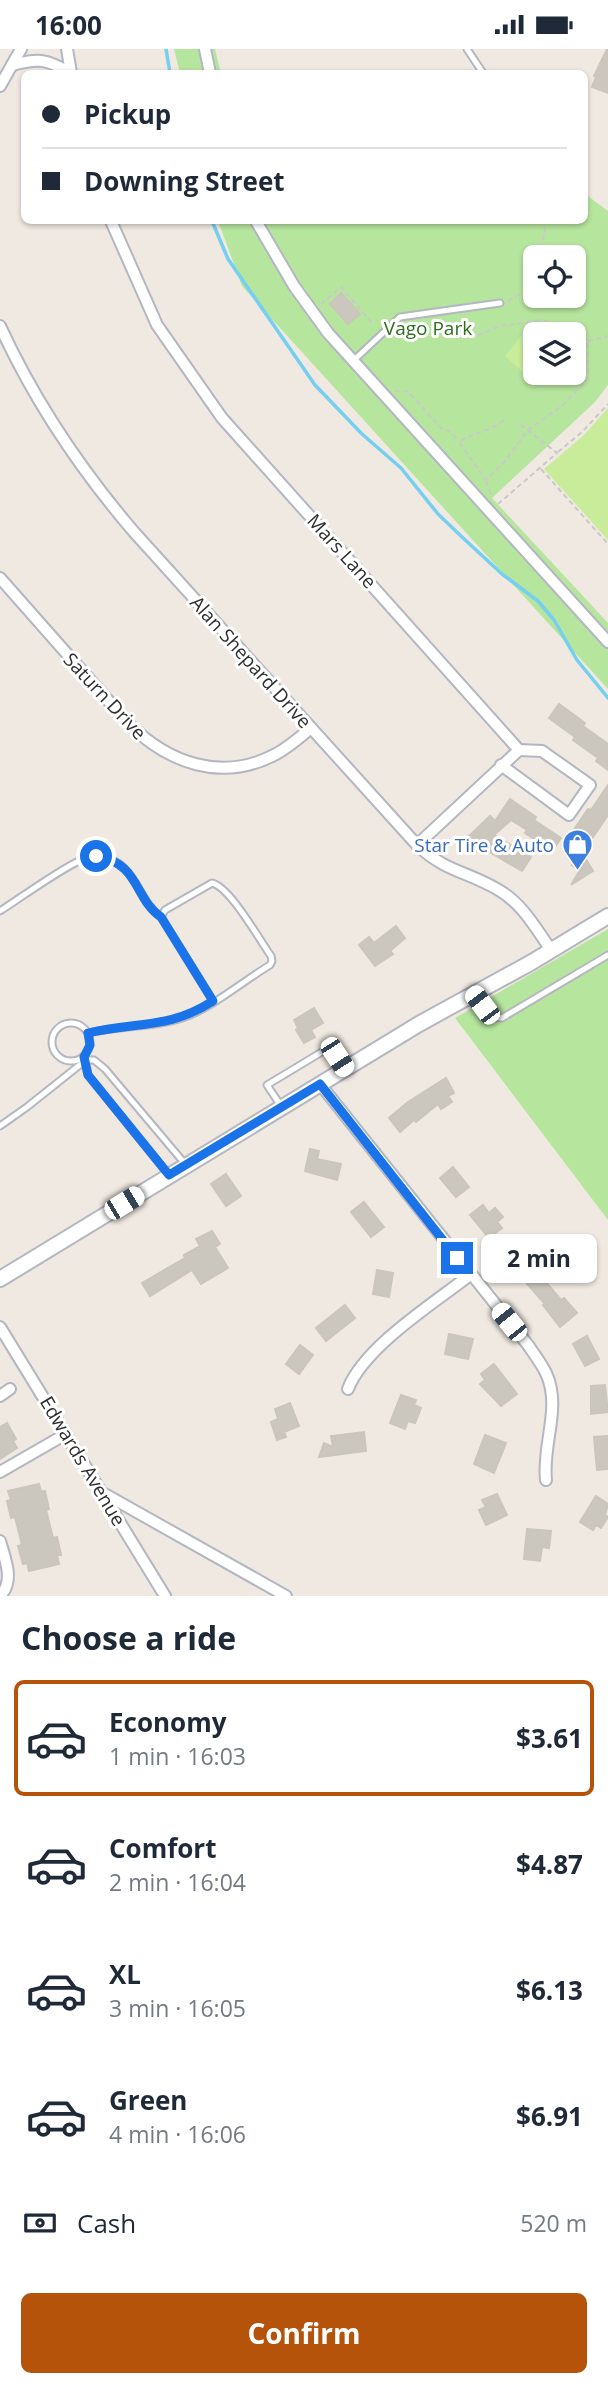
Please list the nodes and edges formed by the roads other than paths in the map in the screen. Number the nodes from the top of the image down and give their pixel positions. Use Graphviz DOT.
graph roads {
  1 [pos="21,49"];
  2 [pos="67,49"];
  3 [pos="205,49"];
  4 [pos="467,49"];
  5 [pos="12,65"];
  6 [pos="66,70"];
  7 [pos="70,70"];
  8 [pos="209,70"];
  9 [pos="481,70"];
  10 [pos="0,86"];
  11 [pos="112,224"];
  12 [pos="260,224"];
  13 [pos="500,303"];
  14 [pos="0,326"];
  15 [pos="353,361"];
  16 [pos="2,584"];
  17 [pos="608,642"];
  18 [pos="311,728"];
  19 [pos="519,750"];
  20 [pos="501,765"];
  21 [pos="417,845"];
  22 [pos="0,911"];
  23 [pos="608,916"];
  24 [pos="161,917"];
  25 [pos="551,950"];
  26 [pos="608,955"];
  27 [pos="473,994"];
  28 [pos="213,1001"];
  29 [pos="88,1033"];
  30 [pos="85,1058"];
  31 [pos="345,1069"];
  32 [pos="320,1084"];
  33 [pos="281,1107"];
  34 [pos="0,1126"];
  35 [pos="186,1165"];
  36 [pos="169,1175"];
  37 [pos="470,1275"];
  38 [pos="0,1279"];
  39 [pos="0,1327"];
  40 [pos="10,1389"];
  41 [pos="348,1389"];
  42 [pos="0,1396"];
  43 [pos="66,1434"];
  44 [pos="0,1472"];
  45 [pos="546,1480"];
  46 [pos="101,1491"];
  47 [pos="0,1541"];
  48 [pos="0,1596"];
  49 [pos="165,1596"];
  50 [pos="286,1596"];
  1 -- 5 [label="street"];
  2 -- 7 [label="street"];
  3 -- 8 [label="street"];
  4 -- 9 [label="lane"];
  5 -- 6 [label="street"];
  5 -- 10 [label="street"];
  11 -- 19 [label="street, Mars Lane"];
  12 -- 15 [label="street"];
  13 -- 15 [label="lane"];
  14 -- 18 [label="street, Alan Shepard Drive"];
  15 -- 17 [label="street"];
  16 -- 18 [label="street, Saturn Drive"];
  18 -- 21 [label="street, Alan Shepard Drive"];
  19 -- 20 [label="street"];
  19 -- 20 [label="street"];
  20 -- 21 [label="street"];
  21 -- 25 [label="street, Alan Shepard Drive"];
  22 -- 24 [label="lane"];
  23 -- 25 [label="street"];
  24 -- 28 [label="lane"];
  24 -- 28 [label="lane"];
  25 -- 27 [label="street"];
  26 -- 27 [label="lane"];
  27 -- 31 [label="street"];
  28 -- 29 [label="lane"];
  29 -- 30 [label="lane"];
  29 -- 30 [label="lane"];
  30 -- 34 [label="lane"];
  30 -- 35 [label="lane"];
  30 -- 36 [label="lane"];
  31 -- 32 [label="street"];
  31 -- 33 [label="lane"];
  32 -- 33 [label="street"];
  32 -- 37 [label="street"];
  33 -- 35 [label="street"];
  35 -- 36 [label="street"];
  36 -- 38 [label="street"];
  37 -- 41 [label="street"];
  37 -- 45 [label="street"];
  39 -- 43 [label="street, Edwards Avenue"];
  40 -- 42 [label="street"];
  43 -- 44 [label="street"];
  43 -- 46 [label="street, Edwards Avenue"];
  46 -- 49 [label="street, Edwards Avenue"];
  46 -- 50 [label="street"];
  47 -- 48 [label="street"];
}
